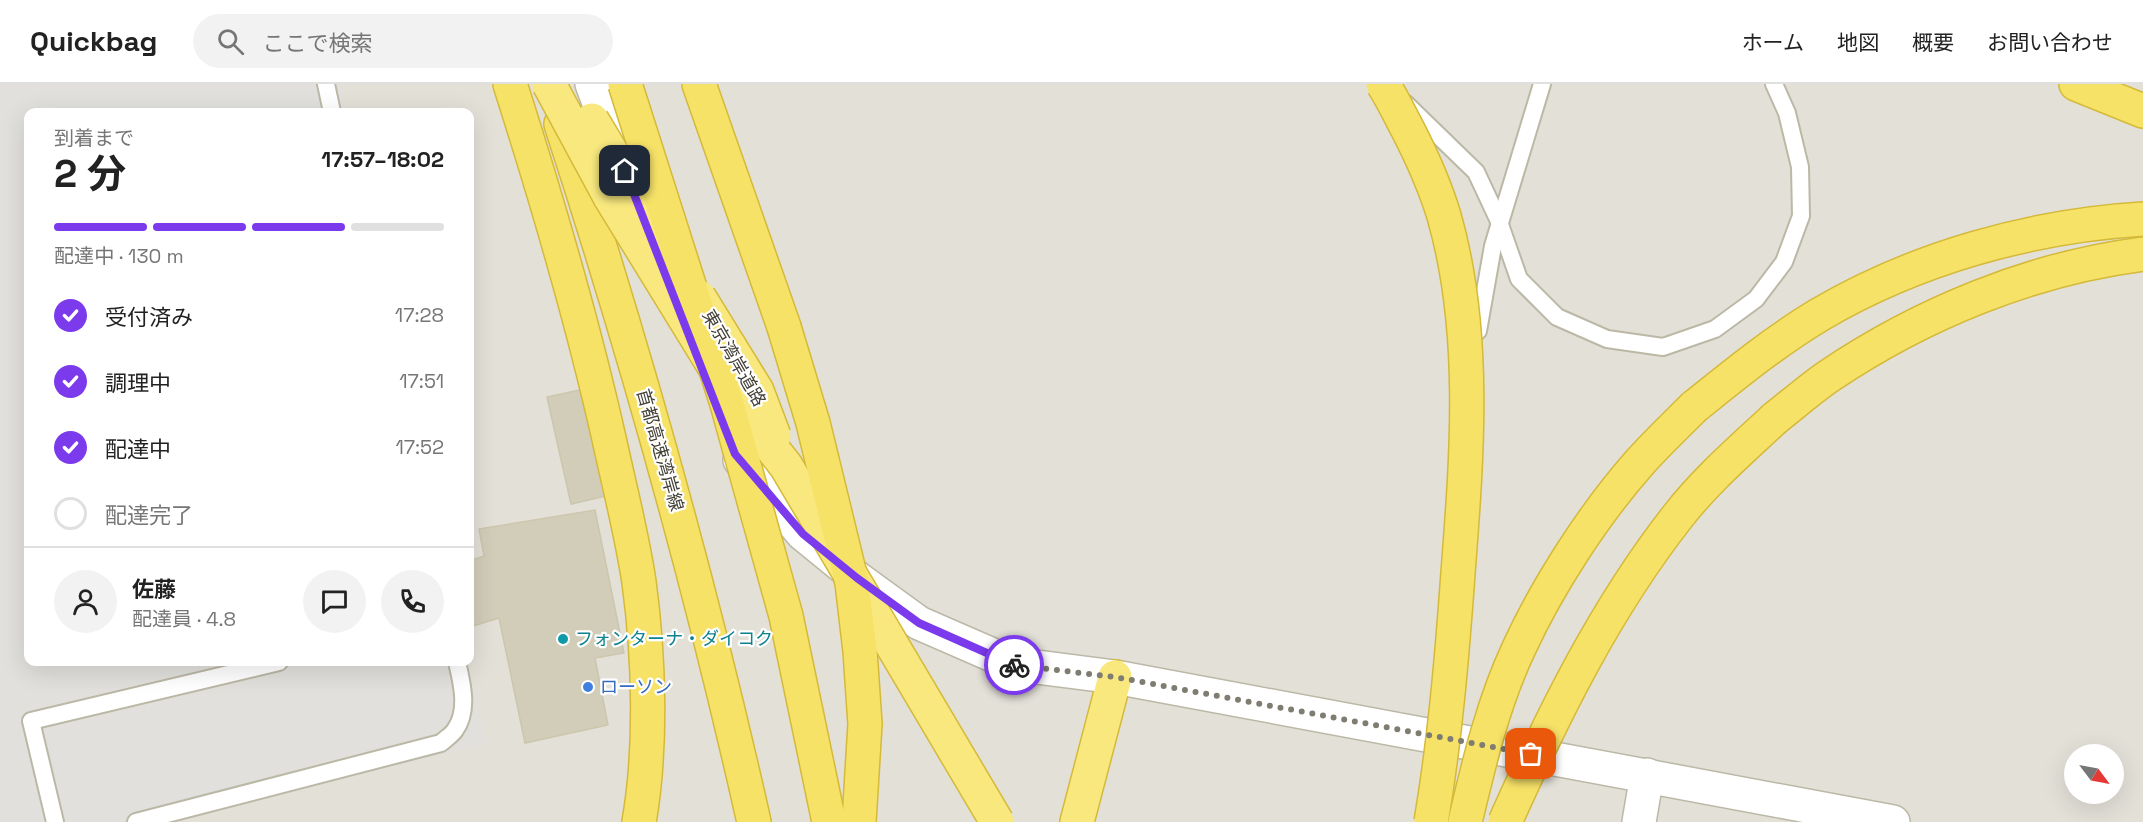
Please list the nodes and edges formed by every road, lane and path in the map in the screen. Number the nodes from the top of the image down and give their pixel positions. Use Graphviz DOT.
graph roads {
  1 [pos="326,84"];
  2 [pos="510,84"];
  3 [pos="548,84"];
  4 [pos="573,84"];
  5 [pos="592,84"];
  6 [pos="625,84"];
  7 [pos="699,84"];
  8 [pos="1384,84"];
  9 [pos="1399,84"];
  10 [pos="1542,84"];
  11 [pos="1774,84"];
  12 [pos="2076,84"];
  13 [pos="2116,84"];
  14 [pos="2143,95"];
  15 [pos="331,108"];
  16 [pos="2143,111"];
  17 [pos="2143,219"];
  18 [pos="2143,254"];
  19 [pos="1478,331"];
  20 [pos="786,466"];
  21 [pos="262,666"];
  22 [pos="458,666"];
  23 [pos="1115,677"];
  24 [pos="1647,775"];
  25 [pos="55,822"];
  26 [pos="136,822"];
  27 [pos="639,822"];
  28 [pos="754,822"];
  29 [pos="829,822"];
  30 [pos="859,822"];
  31 [pos="996,822"];
  32 [pos="1077,822"];
  33 [pos="1431,822"];
  34 [pos="1443,822"];
  35 [pos="1465,822"];
  36 [pos="1505,822"];
  37 [pos="1639,822"];
  38 [pos="1893,822"];
  1 -- 15 [label="lane"];
  2 -- 27 [label="highway"];
  3 -- 20 [label="highway, 東京湾岸道路, bridge"];
  3 -- 28 [label="highway, 首都高速湾岸線, bridge"];
  4 -- 20 [label="highway, 東京湾岸道路, bridge"];
  5 -- 23 [label="street"];
  6 -- 29 [label="highway, bridge"];
  7 -- 30 [label="highway, bridge"];
  8 -- 11 [label="lane"];
  8 -- 33 [label="highway, bridge"];
  9 -- 19 [label="highway"];
  10 -- 19 [label="lane"];
  12 -- 16 [label="highway"];
  13 -- 14 [label="highway"];
  17 -- 35 [label="highway, bridge"];
  18 -- 36 [label="highway, bridge"];
  19 -- 34 [label="highway"];
  20 -- 31 [label="highway, bridge"];
  21 -- 25 [label="lane"];
  22 -- 26 [label="lane"];
  23 -- 24 [label="street"];
  23 -- 32 [label="highway"];
  24 -- 37 [label="street"];
  24 -- 38 [label="street"];
}
